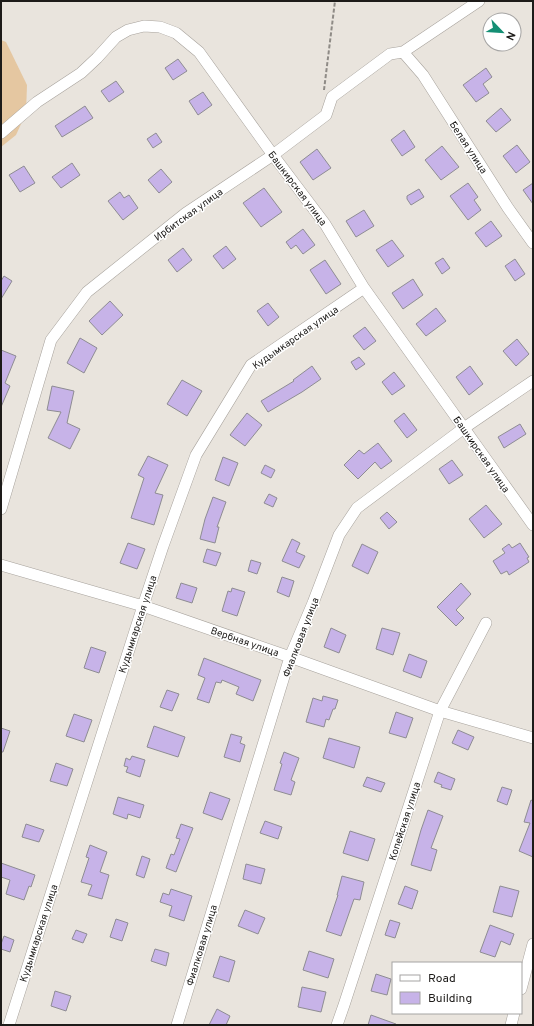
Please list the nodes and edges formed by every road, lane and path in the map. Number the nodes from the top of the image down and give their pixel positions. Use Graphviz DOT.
graph roads {
  1 [pos="335,1"];
  2 [pos="479,1"];
  3 [pos="403,52"];
  4 [pos="332,97"];
  5 [pos="1,133"];
  6 [pos="273,155"];
  7 [pos="533,243"];
  8 [pos="364,288"];
  9 [pos="533,381"];
  10 [pos="464,428"];
  11 [pos="1,509"];
  12 [pos="533,525"];
  13 [pos="1,565"];
  14 [pos="143,606"];
  15 [pos="486,623"];
  16 [pos="290,657"];
  17 [pos="440,711"];
  18 [pos="533,738"];
  19 [pos="533,944"];
  20 [pos="522,985"];
  21 [pos="514,1014"];
  22 [pos="9,1025"];
  23 [pos="177,1025"];
  24 [pos="337,1025"];
  25 [pos="511,1025"];
  1 -- 4 [label="path"];
  2 -- 3 [label="street"];
  3 -- 4 [label="street"];
  3 -- 7 [label="street, Белая улица"];
  4 -- 6 [label="street, Ирбитская улица"];
  5 -- 6 [label="street, Башкирская улица"];
  6 -- 8 [label="street, Башкирская улица"];
  6 -- 11 [label="street, Ирбитская улица"];
  8 -- 10 [label="street, Башкирская улица"];
  8 -- 14 [label="street, Кудымкарская улица"];
  9 -- 10 [label="street, Фиалковая улица"];
  10 -- 12 [label="street, Башкирская улица"];
  10 -- 16 [label="street, Фиалковая улица"];
  13 -- 14 [label="street, Вербная улица"];
  14 -- 16 [label="street, Вербная улица"];
  14 -- 22 [label="street, Кудымкарская улица"];
  15 -- 17 [label="street, Копейская улица"];
  16 -- 17 [label="street, Вербная улица"];
  16 -- 23 [label="street, Фиалковая улица"];
  17 -- 18 [label="street, Вербная улица"];
  17 -- 24 [label="street, Копейская улица"];
  19 -- 20 [label="street"];
  21 -- 25 [label="street"];
}
